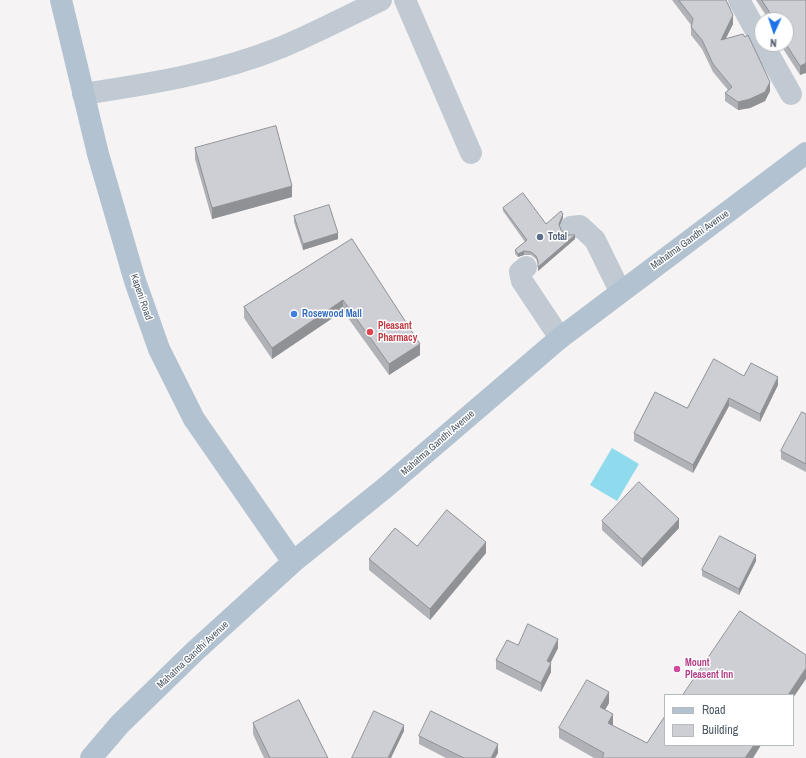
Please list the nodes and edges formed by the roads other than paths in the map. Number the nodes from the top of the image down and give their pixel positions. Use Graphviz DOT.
graph roads {
  1 [pos="61,0"];
  2 [pos="381,0"];
  3 [pos="405,0"];
  4 [pos="739,0"];
  5 [pos="754,27"];
  6 [pos="768,52"];
  7 [pos="83,94"];
  8 [pos="791,94"];
  9 [pos="806,153"];
  10 [pos="471,154"];
  11 [pos="571,227"];
  12 [pos="526,267"];
  13 [pos="620,291"];
  14 [pos="560,338"];
  15 [pos="293,562"];
  16 [pos="91,758"];
  1 -- 7 [label="main road, Kapeni Road"];
  2 -- 7 [label="street"];
  3 -- 10 [label="street"];
  4 -- 5 [label="street"];
  6 -- 8 [label="street"];
  7 -- 15 [label="main road, Kapeni Road"];
  9 -- 13 [label="main road, Mahatma Gandhi Avenue"];
  11 -- 13 [label="street"];
  12 -- 14 [label="street"];
  13 -- 14 [label="main road, Mahatma Gandhi Avenue"];
  14 -- 15 [label="main road, Mahatma Gandhi Avenue"];
  15 -- 16 [label="main road, Mahatma Gandhi Avenue"];
}
